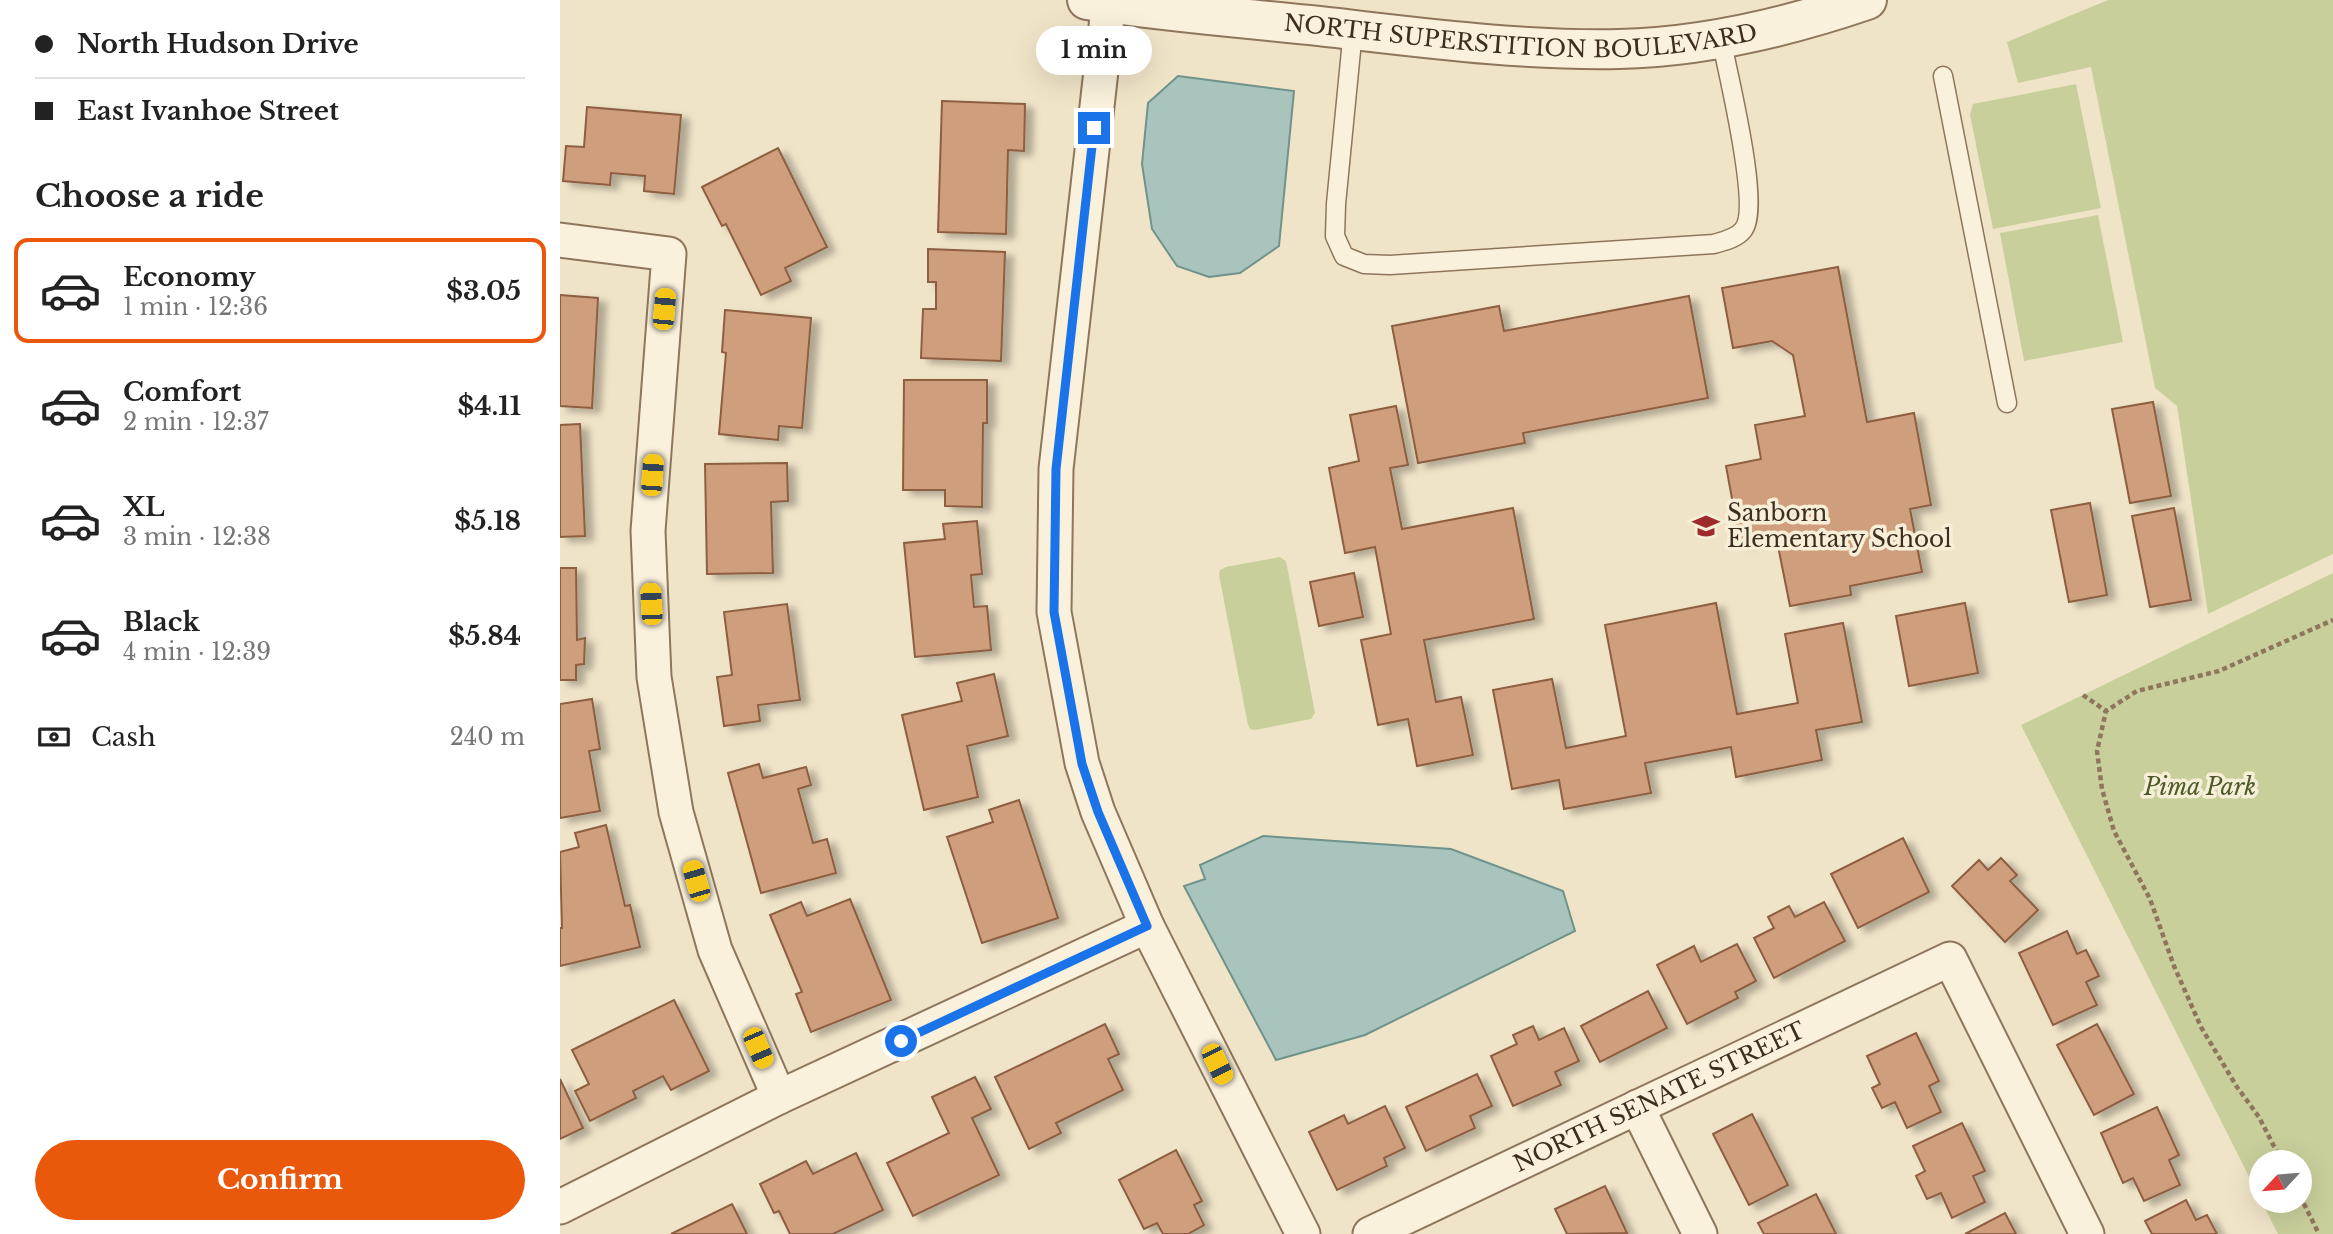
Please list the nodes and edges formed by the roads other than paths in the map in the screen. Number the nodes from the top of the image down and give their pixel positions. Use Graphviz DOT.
graph roads {
  1 [pos="1867,0"];
  2 [pos="1101,1"];
  3 [pos="1353,30"];
  4 [pos="1721,38"];
  5 [pos="1943,75"];
  6 [pos="560,240"];
  7 [pos="2007,403"];
  8 [pos="1147,926"];
  9 [pos="779,1097"];
  10 [pos="1637,1107"];
  11 [pos="560,1206"];
  12 [pos="1303,1234"];
  13 [pos="1370,1234"];
  14 [pos="1700,1234"];
  15 [pos="2087,1234"];
  1 -- 4 [label="street, NORTH SUPERSTITION BOULEVARD"];
  2 -- 3 [label="street, NORTH SUPERSTITION BOULEVARD"];
  2 -- 8 [label="street"];
  3 -- 4 [label="street, NORTH SUPERSTITION BOULEVARD"];
  3 -- 4 [label="lane"];
  5 -- 7 [label="lane"];
  6 -- 9 [label="street"];
  8 -- 9 [label="street"];
  8 -- 12 [label="street"];
  9 -- 11 [label="street"];
  10 -- 13 [label="street, NORTH SENATE STREET"];
  10 -- 14 [label="street"];
  10 -- 15 [label="street, NORTH SENATE STREET"];
}
